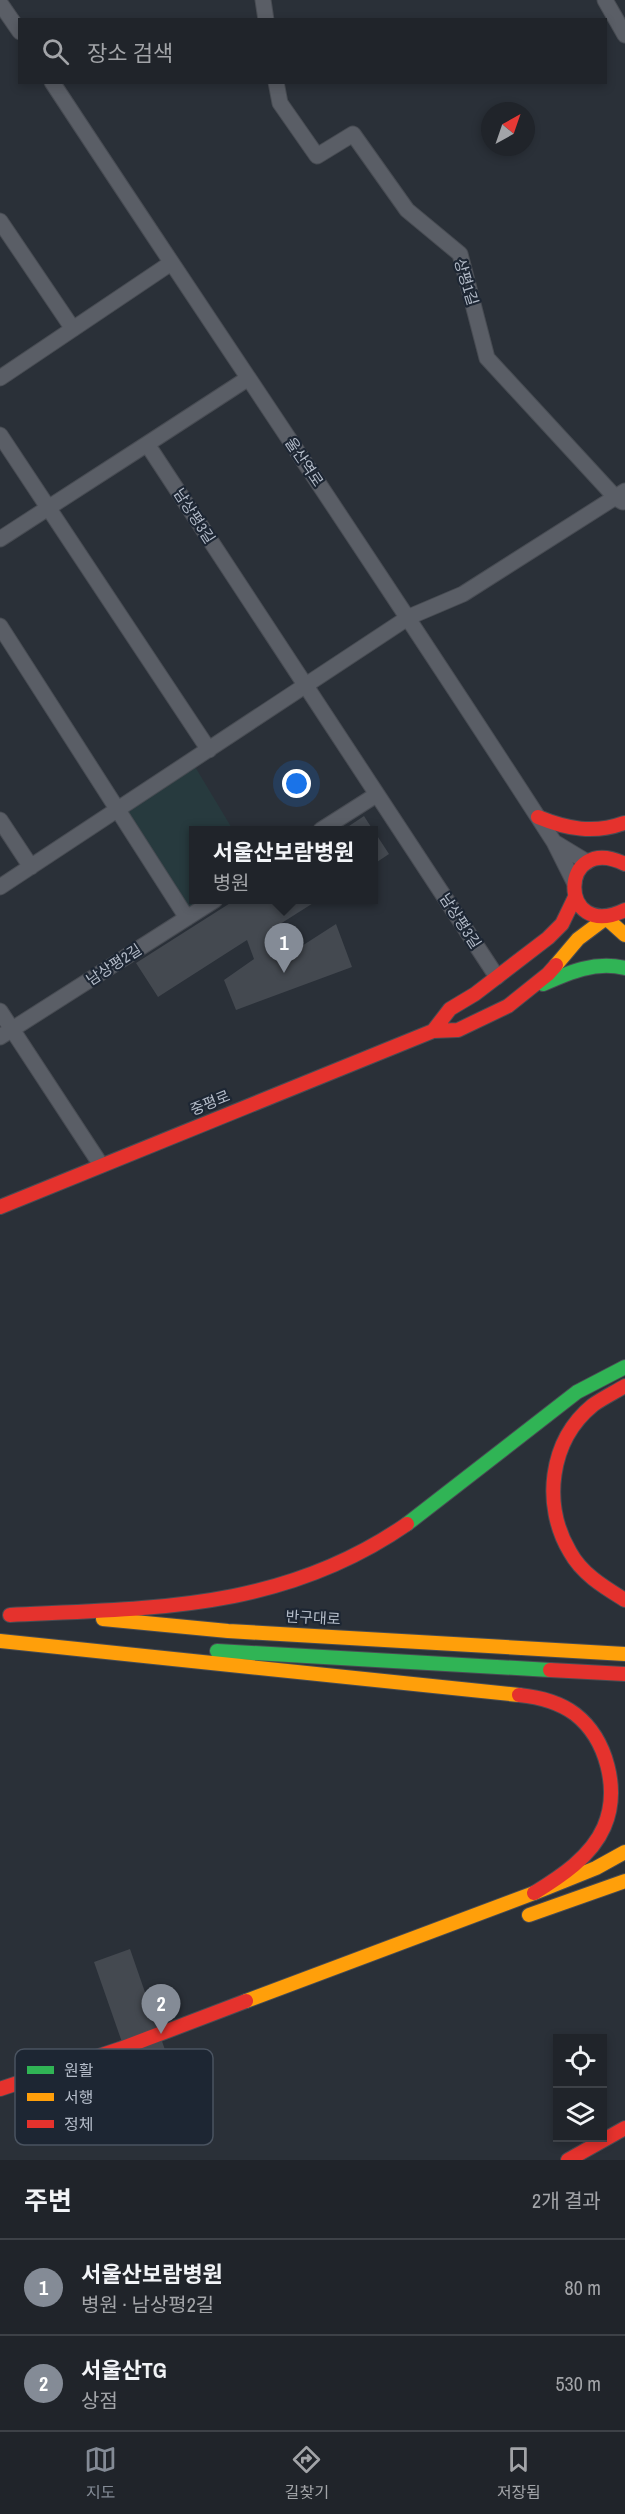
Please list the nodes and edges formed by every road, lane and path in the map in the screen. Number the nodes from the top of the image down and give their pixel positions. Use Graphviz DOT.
graph roads {
  1 [pos="263,0"];
  2 [pos="605,0"];
  3 [pos="0,3"];
  4 [pos="266,18"];
  5 [pos="5,22"];
  6 [pos="18,31"];
  7 [pos="625,35"];
  8 [pos="53,84"];
  9 [pos="276,84"];
  10 [pos="0,220"];
  11 [pos="171,263"];
  12 [pos="73,329"];
  13 [pos="0,378"];
  14 [pos="247,379"];
  15 [pos="0,435"];
  16 [pos="147,444"];
  17 [pos="622,497"];
  18 [pos="48,507"];
  19 [pos="0,539"];
  20 [pos="409,617"];
  21 [pos="0,626"];
  22 [pos="306,686"];
  23 [pos="209,750"];
  24 [pos="376,795"];
  25 [pos="118,810"];
  26 [pos="538,817"];
  27 [pos="0,820"];
  28 [pos="625,823"];
  29 [pos="329,826"];
  30 [pos="554,842"];
  31 [pos="592,859"];
  32 [pos="625,864"];
  33 [pos="31,867"];
  34 [pos="0,887"];
  35 [pos="575,889"];
  36 [pos="209,904"];
  37 [pos="625,910"];
  38 [pos="188,918"];
  39 [pos="606,918"];
  40 [pos="625,935"];
  41 [pos="625,968"];
  42 [pos="497,976"];
  43 [pos="529,991"];
  44 [pos="0,1011"];
  45 [pos="433,1031"];
  46 [pos="6,1034"];
  47 [pos="101,1165"];
  48 [pos="0,1207"];
  49 [pos="625,1367"];
  50 [pos="625,1386"];
  51 [pos="625,1599"];
  52 [pos="5,1615"];
  53 [pos="0,1640"];
  54 [pos="625,1654"];
  55 [pos="625,1674"];
  56 [pos="625,1852"];
  57 [pos="625,1872"];
  58 [pos="625,1881"];
  59 [pos="534,1893"];
  60 [pos="579,1896"];
  61 [pos="513,1920"];
  62 [pos="227,2024"];
  63 [pos="120,2049"];
  64 [pos="156,2049"];
  65 [pos="15,2084"];
  66 [pos="0,2089"];
  67 [pos="625,2128"];
  68 [pos="568,2160"];
  1 -- 4 [label="street"];
  2 -- 7 [label="street"];
  3 -- 5 [label="street"];
  5 -- 6 [label="street"];
  8 -- 11 [label="street, 울산역로"];
  9 -- 17 [label="street, 상평1길"];
  10 -- 12 [label="street"];
  11 -- 12 [label="street"];
  11 -- 14 [label="street, 울산역로"];
  12 -- 13 [label="street"];
  14 -- 16 [label="street"];
  14 -- 20 [label="street, 울산역로"];
  15 -- 18 [label="street"];
  16 -- 18 [label="street"];
  16 -- 22 [label="street, 남상평3길"];
  17 -- 20 [label="street"];
  18 -- 19 [label="street"];
  18 -- 23 [label="street"];
  20 -- 22 [label="street"];
  20 -- 26 [label="street, 울산역로"];
  21 -- 25 [label="street"];
  22 -- 23 [label="street"];
  22 -- 24 [label="street, 남상평3길"];
  23 -- 25 [label="street"];
  24 -- 29 [label="street"];
  24 -- 42 [label="street, 남상평3길"];
  25 -- 33 [label="street"];
  25 -- 38 [label="street"];
  26 -- 28 [label="main road"];
  26 -- 30 [label="street, 울산역로"];
  27 -- 33 [label="street"];
  28 -- 31 [label="main road"];
  30 -- 31 [label="street"];
  30 -- 35 [label="street, 울산역로"];
  31 -- 32 [label="main road"];
  31 -- 35 [label="main road"];
  33 -- 34 [label="street"];
  35 -- 39 [label="main road"];
  35 -- 42 [label="main road"];
  36 -- 38 [label="street, 남상평2길"];
  37 -- 39 [label="main road"];
  38 -- 46 [label="street, 남상평2길"];
  39 -- 40 [label="main road"];
  39 -- 43 [label="main road"];
  41 -- 43 [label="main road"];
  42 -- 45 [label="main road"];
  43 -- 45 [label="main road"];
  44 -- 46 [label="street"];
  45 -- 47 [label="main road, 중평로"];
  46 -- 47 [label="street"];
  47 -- 48 [label="main road, 중평로"];
  49 -- 52 [label="main road"];
  50 -- 51 [label="main road"];
  52 -- 54 [label="main road, 반구대로"];
  53 -- 55 [label="main road"];
  53 -- 59 [label="main road"];
  56 -- 59 [label="main road"];
  57 -- 60 [label="main road"];
  58 -- 60 [label="main road"];
  59 -- 63 [label="main road"];
  60 -- 61 [label="main road"];
  62 -- 64 [label="main road"];
  65 -- 66 [label="main road"];
  67 -- 68 [label="main road"];
}
